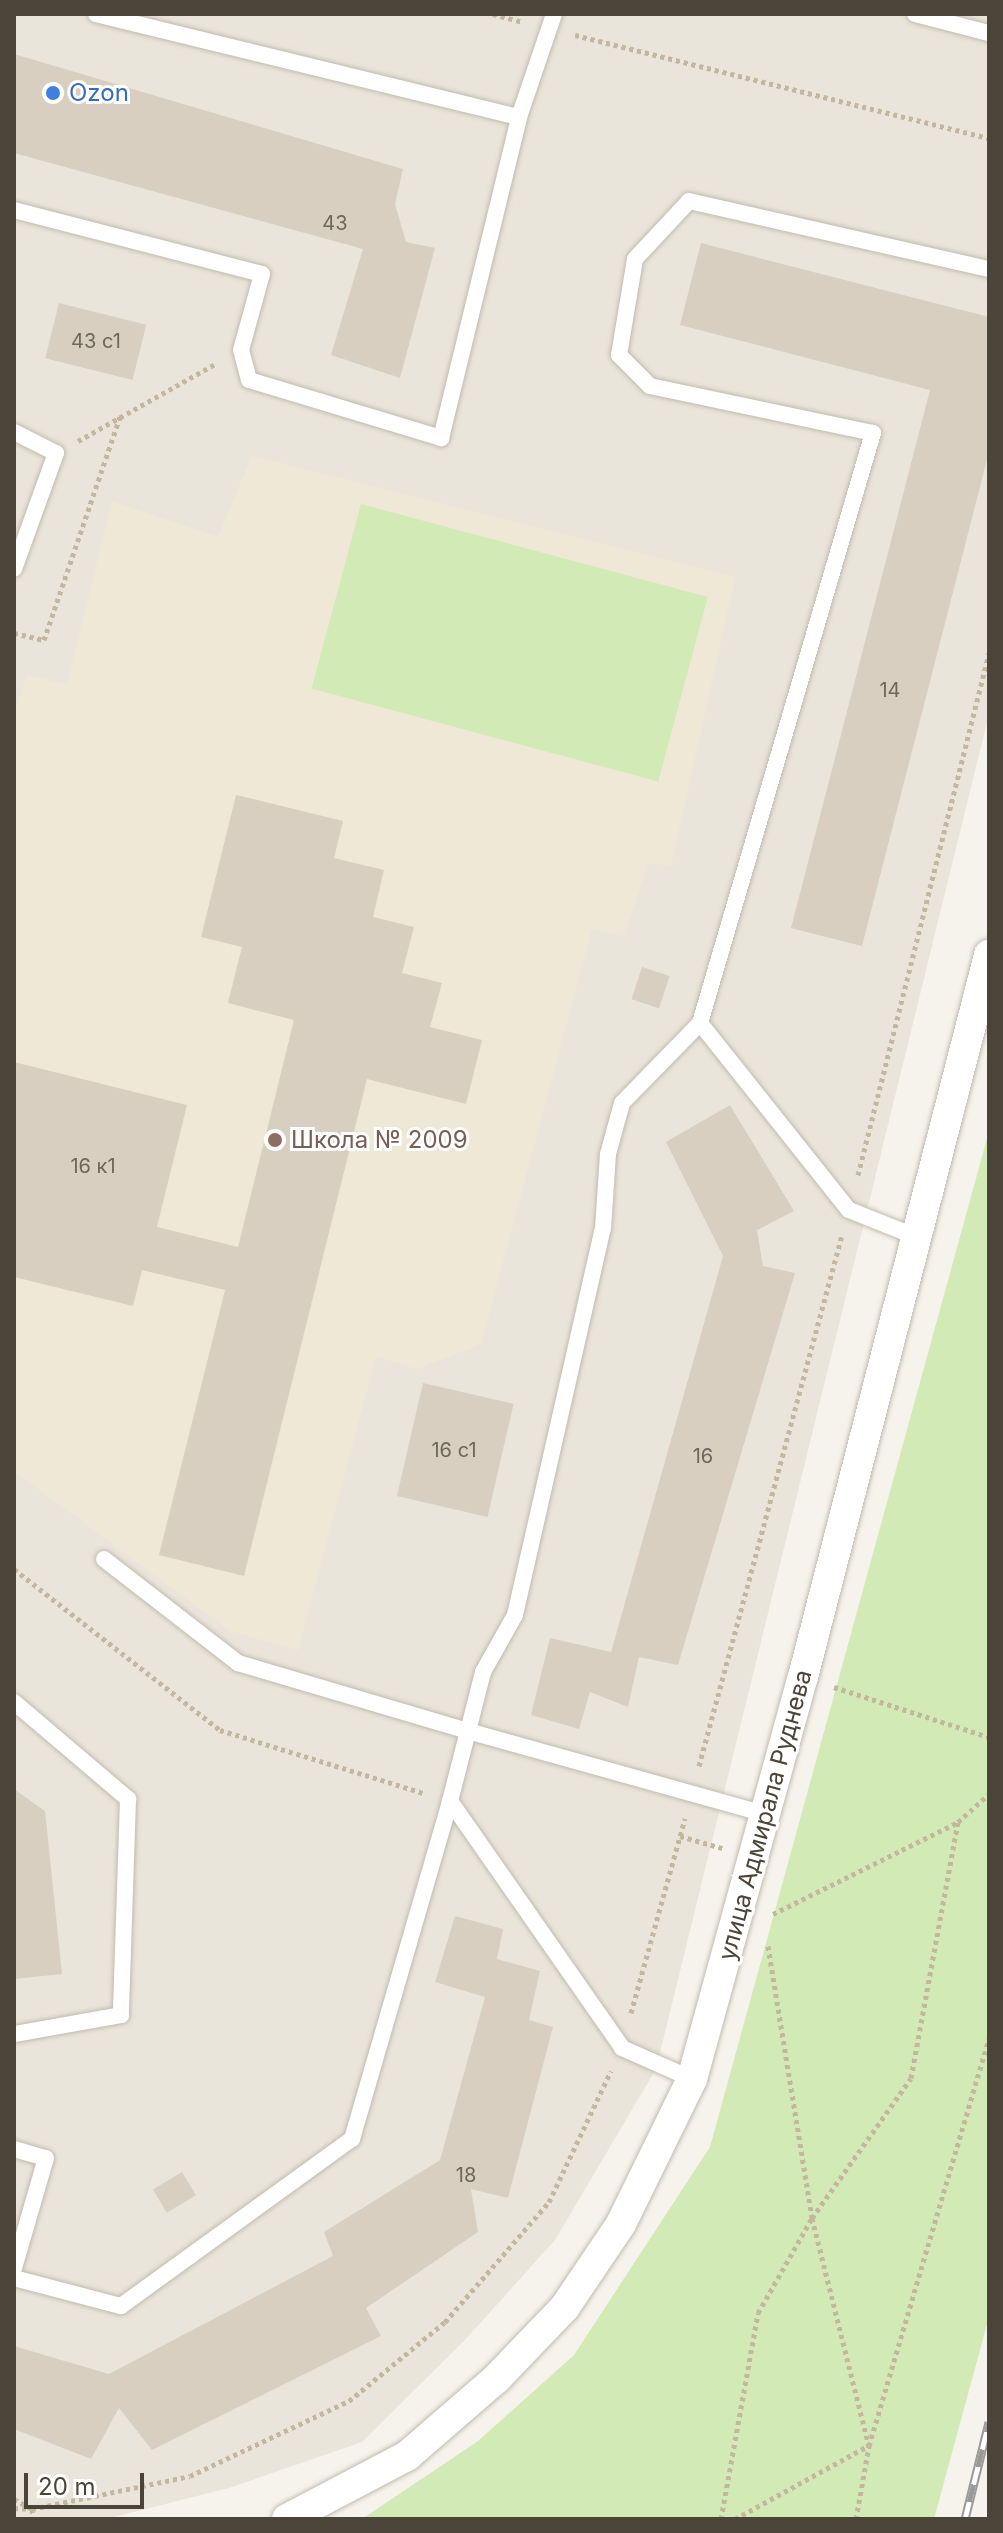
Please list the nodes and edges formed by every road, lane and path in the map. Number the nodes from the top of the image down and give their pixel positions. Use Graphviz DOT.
graph roads {
  1 [pos="96,14"];
  2 [pos="493,14"];
  3 [pos="915,14"];
  4 [pos="552,22"];
  5 [pos="989,33"];
  6 [pos="519,117"];
  7 [pos="989,138"];
  8 [pos="14,210"];
  9 [pos="989,269"];
  10 [pos="241,350"];
  11 [pos="120,417"];
  12 [pos="14,432"];
  13 [pos="56,453"];
  14 [pos="14,569"];
  15 [pos="14,633"];
  16 [pos="989,653"];
  17 [pos="989,955"];
  18 [pos="700,1023"];
  19 [pos="849,1210"];
  20 [pos="917,1237"];
  21 [pos="104,1559"];
  22 [pos="14,1569"];
  23 [pos="803,1677"];
  24 [pos="14,1702"];
  25 [pos="468,1731"];
  26 [pos="989,1737"];
  27 [pos="989,1794"];
  28 [pos="691,1795"];
  29 [pos="450,1801"];
  30 [pos="765,1814"];
  31 [pos="958,1822"];
  32 [pos="680,1836"];
  33 [pos="753,1858"];
  34 [pos="763,1918"];
  35 [pos="766,1934"];
  36 [pos="14,2034"];
  37 [pos="989,2037"];
  38 [pos="622,2048"];
  39 [pos="692,2079"];
  40 [pos="14,2149"];
  41 [pos="812,2218"];
  42 [pos="14,2268"];
  43 [pos="14,2278"];
  44 [pos="869,2446"];
  45 [pos="14,2499"];
  46 [pos="14,2508"];
  47 [pos="32,2509"];
  48 [pos="33,2519"];
  49 [pos="287,2519"];
  50 [pos="721,2519"];
  51 [pos="735,2519"];
  52 [pos="856,2519"];
  1 -- 6 [label="lane"];
  2 -- 4 [label="path"];
  3 -- 5 [label="lane"];
  4 -- 6 [label="lane"];
  4 -- 7 [label="path"];
  6 -- 10 [label="lane"];
  8 -- 10 [label="lane"];
  9 -- 18 [label="lane"];
  10 -- 11 [label="path"];
  11 -- 13 [label="path"];
  11 -- 15 [label="path"];
  12 -- 13 [label="lane"];
  13 -- 14 [label="lane"];
  16 -- 19 [label="path"];
  17 -- 20 [label="street, улица Адмирала Руднева"];
  18 -- 19 [label="lane"];
  18 -- 25 [label="lane"];
  19 -- 20 [label="lane"];
  19 -- 28 [label="path"];
  20 -- 23 [label="street, улица Адмирала Руднева"];
  21 -- 25 [label="lane"];
  22 -- 29 [label="path"];
  23 -- 26 [label="path"];
  23 -- 30 [label="street, улица Адмирала Руднева"];
  24 -- 36 [label="lane"];
  25 -- 28 [label="lane"];
  25 -- 29 [label="lane"];
  27 -- 31 [label="path"];
  28 -- 30 [label="lane"];
  28 -- 32 [label="path"];
  29 -- 38 [label="lane"];
  29 -- 43 [label="lane"];
  30 -- 33 [label="street, улица Адмирала Руднева"];
  31 -- 34 [label="path"];
  31 -- 41 [label="path"];
  32 -- 33 [label="path"];
  32 -- 38 [label="path"];
  33 -- 39 [label="street, улица Адмирала Руднева"];
  35 -- 41 [label="path"];
  37 -- 44 [label="path"];
  38 -- 39 [label="lane"];
  38 -- 47 [label="path"];
  39 -- 49 [label="street, улица Адмирала Руднева"];
  40 -- 42 [label="lane"];
  41 -- 44 [label="path"];
  41 -- 50 [label="path"];
  44 -- 51 [label="path"];
  44 -- 52 [label="path"];
  45 -- 47 [label="path"];
  46 -- 47 [label="path"];
  47 -- 48 [label="path"];
}
